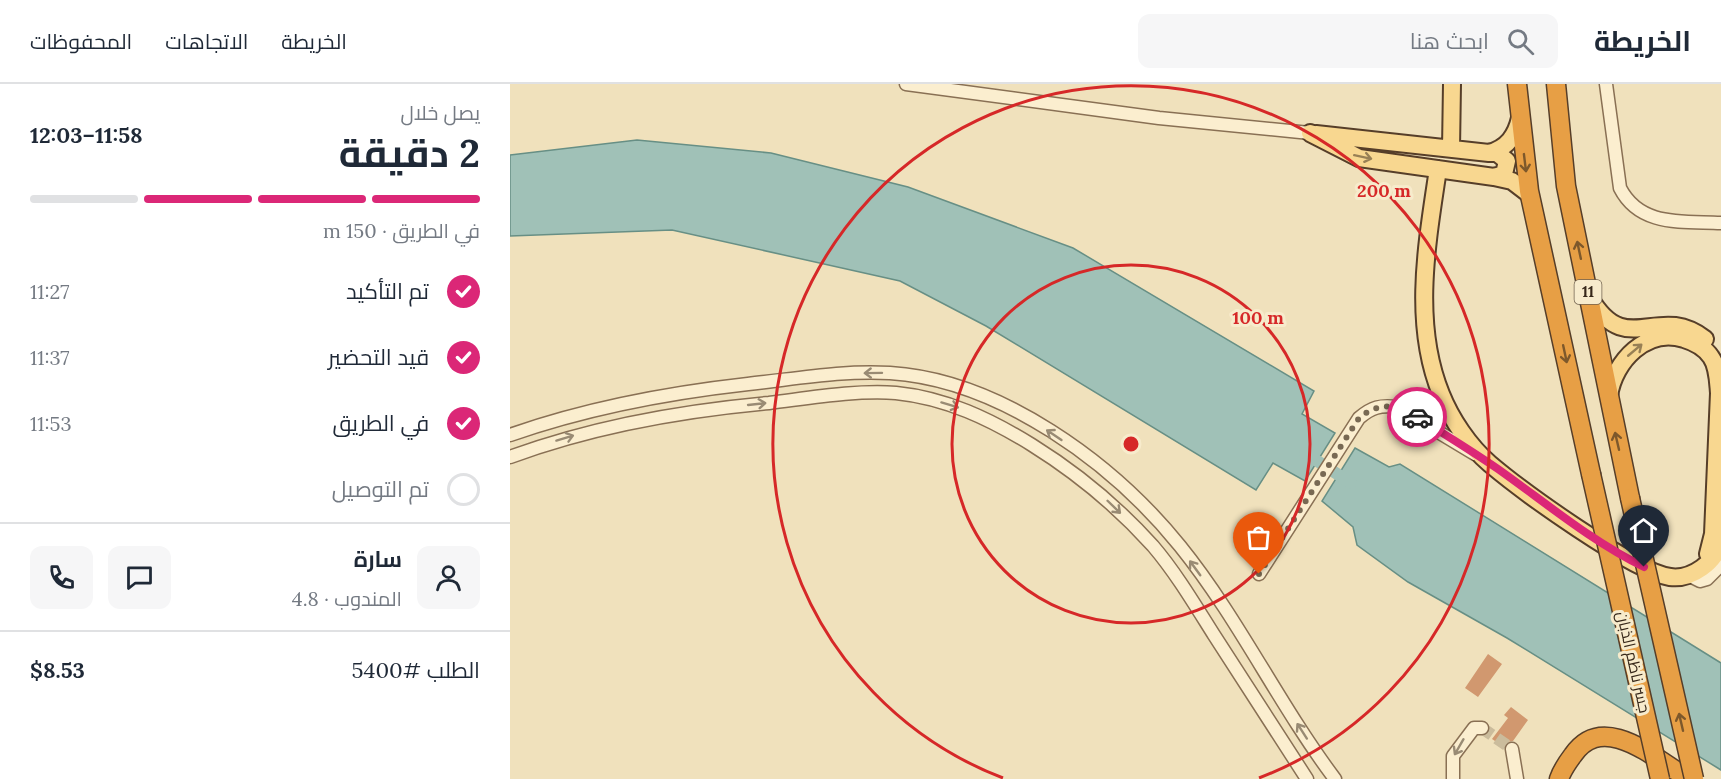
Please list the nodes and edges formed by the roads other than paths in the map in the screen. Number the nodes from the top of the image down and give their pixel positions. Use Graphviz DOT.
graph roads {
  1 [pos="906,84"];
  2 [pos="1452,84"];
  3 [pos="1516,84"];
  4 [pos="1556,84"];
  5 [pos="1606,84"];
  6 [pos="1520,118"];
  7 [pos="1310,133"];
  8 [pos="1451,149"];
  9 [pos="1489,153"];
  10 [pos="1438,169"];
  11 [pos="1494,177"];
  12 [pos="1529,194"];
  13 [pos="1721,223"];
  14 [pos="1589,297"];
  15 [pos="1721,358"];
  16 [pos="1608,400"];
  17 [pos="510,435"];
  18 [pos="510,457"];
  19 [pos="1491,465"];
  20 [pos="1721,541"];
  21 [pos="1721,565"];
  22 [pos="1698,570"];
  23 [pos="1259,574"];
  24 [pos="1482,728"];
  25 [pos="1512,749"];
  26 [pos="1307,779"];
  27 [pos="1335,779"];
  28 [pos="1453,779"];
  29 [pos="1517,779"];
  30 [pos="1559,779"];
  31 [pos="1660,779"];
  32 [pos="1689,779"];
  33 [pos="1694,779"];
  1 -- 7 [label="street"];
  2 -- 8 [label="main road"];
  3 -- 6 [label="highway, 11"];
  14 -- 4 [label="highway, 11, one-way"];
  5 -- 13 [label="street"];
  6 -- 9 [label="main road"];
  6 -- 12 [label="highway, 11, one-way"];
  7 -- 8 [label="main road"];
  7 -- 10 [label="main road, one-way"];
  8 -- 9 [label="main road"];
  9 -- 11 [label="main road"];
  10 -- 11 [label="main road"];
  10 -- 19 [label="main road"];
  11 -- 12 [label="main road"];
  12 -- 31 [label="highway, جسر ناظم الذبان / 11, one-way, bridge"];
  14 -- 15 [label="main road"];
  14 -- 16 [label="highway, 11"];
  16 -- 22 [label="main road, one-way"];
  33 -- 16 [label="highway, جسر ناظم الذبان / 11, one-way, bridge"];
  27 -- 17 [label="street, one-way"];
  18 -- 26 [label="street, one-way"];
  19 -- 22 [label="main road"];
  19 -- 23 [label="street"];
  20 -- 22 [label="main road"];
  21 -- 22 [label="street"];
  24 -- 28 [label="street, one-way"];
  25 -- 29 [label="street"];
  30 -- 32 [label="highway"];
}
